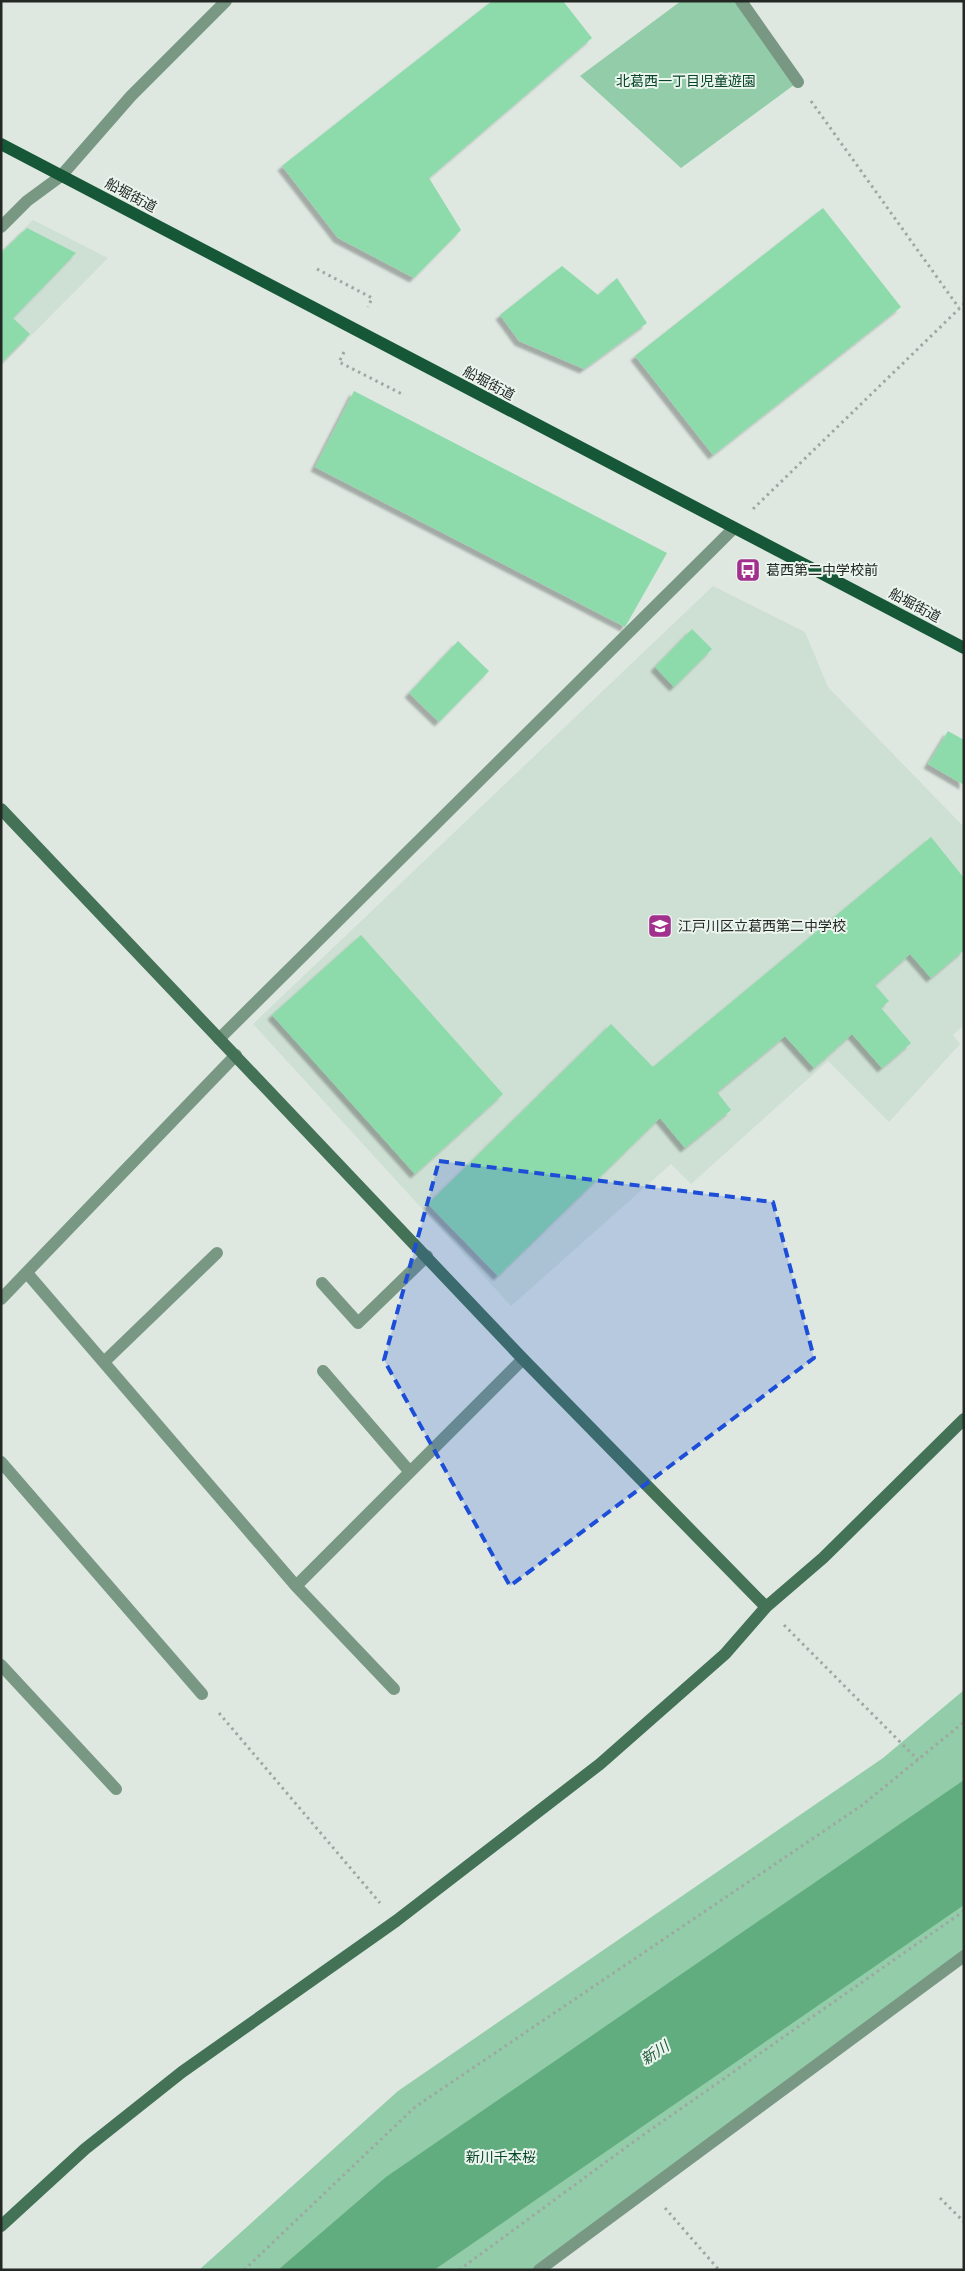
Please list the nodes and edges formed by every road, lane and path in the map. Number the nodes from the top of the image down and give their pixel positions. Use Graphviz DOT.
graph roads {
  1 [pos="226,1"];
  2 [pos="741,1"];
  3 [pos="798,82"];
  4 [pos="1,144"];
  5 [pos="61,176"];
  6 [pos="1,227"];
  7 [pos="317,269"];
  8 [pos="372,298"];
  9 [pos="964,304"];
  10 [pos="959,308"];
  11 [pos="339,362"];
  12 [pos="404,395"];
  13 [pos="734,528"];
  14 [pos="964,648"];
  15 [pos="1,809"];
  16 [pos="219,1039"];
  17 [pos="236,1055"];
  18 [pos="217,1253"];
  19 [pos="427,1256"];
  20 [pos="27,1273"];
  21 [pos="322,1283"];
  22 [pos="1,1299"];
  23 [pos="523,1359"];
  24 [pos="105,1361"];
  25 [pos="322,1371"];
  26 [pos="964,1419"];
  27 [pos="1,1462"];
  28 [pos="410,1472"];
  29 [pos="296,1586"];
  30 [pos="766,1607"];
  31 [pos="1,1665"];
  32 [pos="394,1689"];
  33 [pos="202,1694"];
  34 [pos="964,1722"];
  35 [pos="918,1760"];
  36 [pos="116,1788"];
  37 [pos="964,1911"];
  38 [pos="396,1922"];
  39 [pos="964,1956"];
  40 [pos="648,2189"];
  41 [pos="940,2198"];
  42 [pos="964,2222"];
  43 [pos="1,2226"];
  44 [pos="244,2270"];
  45 [pos="459,2270"];
  46 [pos="539,2270"];
  47 [pos="719,2270"];
  1 -- 5 [label="street"];
  2 -- 3 [label="street"];
  3 -- 10 [label="path"];
  4 -- 5 [label="main road, 船堀街道"];
  5 -- 6 [label="street"];
  5 -- 13 [label="main road, 船堀街道"];
  7 -- 8 [label="path"];
  9 -- 10 [label="path"];
  10 -- 13 [label="path"];
  11 -- 12 [label="path"];
  13 -- 14 [label="main road, 船堀街道"];
  13 -- 16 [label="street"];
  15 -- 16 [label="street"];
  16 -- 17 [label="street"];
  17 -- 19 [label="street"];
  17 -- 20 [label="street"];
  18 -- 24 [label="street"];
  19 -- 21 [label="street"];
  19 -- 23 [label="street"];
  20 -- 22 [label="street"];
  20 -- 24 [label="street"];
  23 -- 28 [label="street"];
  23 -- 30 [label="street"];
  24 -- 29 [label="street"];
  25 -- 28 [label="street"];
  26 -- 30 [label="street"];
  27 -- 33 [label="street"];
  28 -- 29 [label="street"];
  29 -- 32 [label="street"];
  30 -- 35 [label="path"];
  30 -- 38 [label="street"];
  31 -- 36 [label="street"];
  33 -- 38 [label="path"];
  34 -- 35 [label="path"];
  35 -- 44 [label="path"];
  37 -- 45 [label="path"];
  38 -- 43 [label="street"];
  39 -- 40 [label="street"];
  40 -- 46 [label="street"];
  40 -- 47 [label="path"];
  41 -- 42 [label="path"];
}
